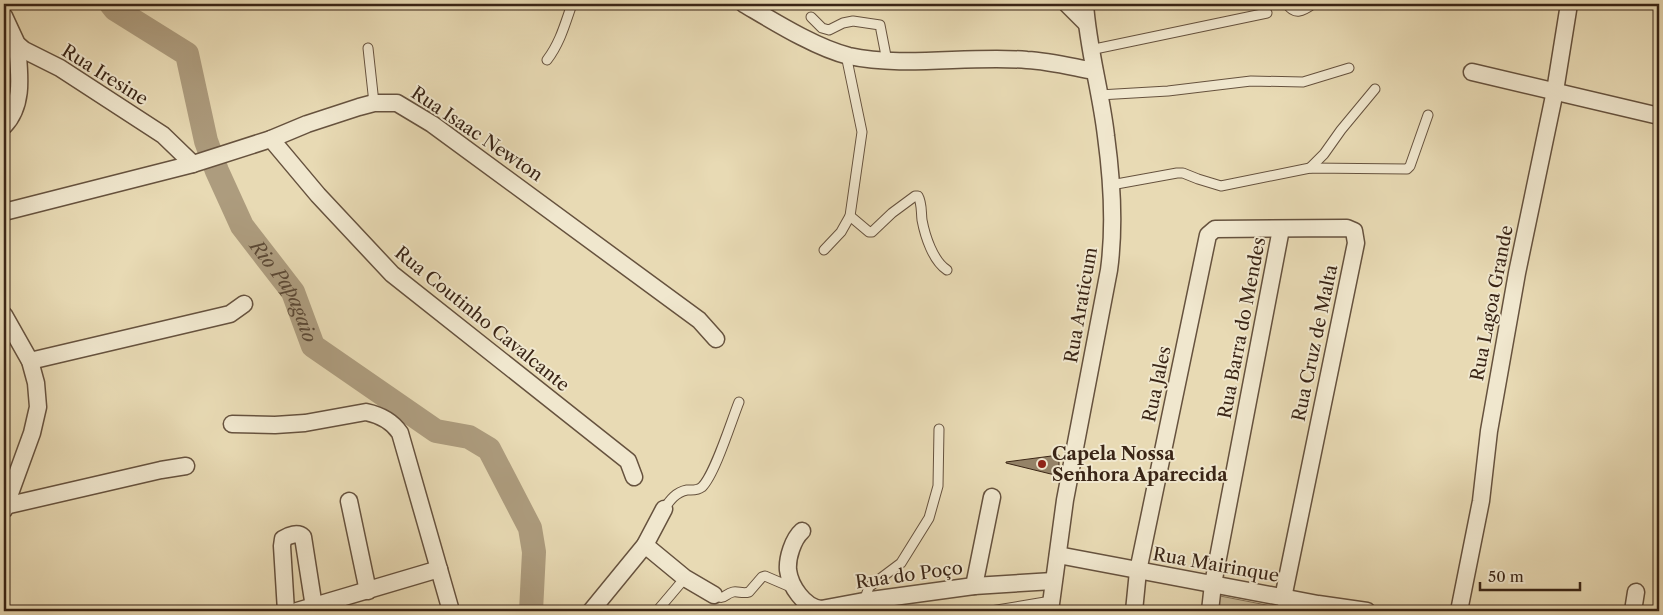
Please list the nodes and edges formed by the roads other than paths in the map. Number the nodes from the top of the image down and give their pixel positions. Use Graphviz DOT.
graph roads {
  1 [pos="572,4"];
  2 [pos="744,4"];
  3 [pos="1067,4"];
  4 [pos="1085,4"];
  5 [pos="1286,4"];
  6 [pos="1313,4"];
  7 [pos="1569,4"];
  8 [pos="1267,13"];
  9 [pos="4,16"];
  10 [pos="811,17"];
  11 [pos="1086,23"];
  12 [pos="17,44"];
  13 [pos="368,48"];
  14 [pos="1090,50"];
  15 [pos="846,55"];
  16 [pos="547,60"];
  17 [pos="887,60"];
  18 [pos="1349,68"];
  19 [pos="1094,71"];
  20 [pos="1472,72"];
  21 [pos="1375,89"];
  22 [pos="1555,91"];
  23 [pos="1099,95"];
  24 [pos="374,103"];
  25 [pos="1428,115"];
  26 [pos="1659,116"];
  27 [pos="4,126"];
  28 [pos="271,139"];
  29 [pos="197,162"];
  30 [pos="1310,168"];
  31 [pos="1111,185"];
  32 [pos="4,212"];
  33 [pos="850,216"];
  34 [pos="1217,229"];
  35 [pos="1281,229"];
  36 [pos="824,250"];
  37 [pos="947,270"];
  38 [pos="244,304"];
  39 [pos="4,315"];
  40 [pos="716,339"];
  41 [pos="30,361"];
  42 [pos="739,402"];
  43 [pos="232,424"];
  44 [pos="939,429"];
  45 [pos="186,466"];
  46 [pos="634,477"];
  47 [pos="992,497"];
  48 [pos="349,501"];
  49 [pos="4,508"];
  50 [pos="664,509"];
  51 [pos="802,531"];
  52 [pos="645,546"];
  53 [pos="1058,555"];
  54 [pos="439,569"];
  55 [pos="1138,571"];
  56 [pos="685,578"];
  57 [pos="1053,581"];
  58 [pos="792,582"];
  59 [pos="1213,584"];
  60 [pos="974,586"];
  61 [pos="368,591"];
  62 [pos="1636,592"];
  63 [pos="714,595"];
  64 [pos="1283,598"];
  65 [pos="864,601"];
  66 [pos="1050,606"];
  67 [pos="314,607"];
  68 [pos="1317,608"];
  69 [pos="286,611"];
  70 [pos="297,611"];
  71 [pos="451,611"];
  72 [pos="591,611"];
  73 [pos="657,611"];
  74 [pos="991,611"];
  75 [pos="1134,611"];
  76 [pos="1210,611"];
  77 [pos="1367,611"];
  78 [pos="1459,611"];
  79 [pos="1633,611"];
  1 -- 16 [label="lane"];
  2 -- 15 [label="street"];
  3 -- 11 [label="street"];
  4 -- 11 [label="street, Rua Araticum"];
  5 -- 6 [label="lane"];
  7 -- 22 [label="street, Rua Lagoa Grande"];
  8 -- 14 [label="lane"];
  9 -- 12 [label="street"];
  10 -- 17 [label="lane"];
  11 -- 14 [label="street, Rua Araticum"];
  12 -- 27 [label="street"];
  12 -- 29 [label="street, Rua Iresine"];
  13 -- 24 [label="lane"];
  14 -- 19 [label="street, Rua Araticum"];
  15 -- 17 [label="street"];
  15 -- 33 [label="lane"];
  17 -- 19 [label="street"];
  18 -- 23 [label="lane"];
  19 -- 23 [label="street, Rua Araticum"];
  20 -- 22 [label="street"];
  21 -- 30 [label="lane"];
  22 -- 26 [label="street"];
  22 -- 78 [label="street, Rua Lagoa Grande"];
  23 -- 31 [label="street, Rua Araticum"];
  24 -- 28 [label="street, Rua Isaac Newton"];
  24 -- 40 [label="street, Rua Isaac Newton"];
  25 -- 30 [label="lane"];
  28 -- 29 [label="street, Rua Isaac Newton"];
  28 -- 46 [label="street, Rua Coutinho Cavalcante"];
  29 -- 32 [label="street, Rua Isaac Newton"];
  30 -- 31 [label="lane"];
  31 -- 53 [label="street, Rua Araticum"];
  33 -- 36 [label="lane"];
  33 -- 37 [label="lane"];
  34 -- 35 [label="street, Rua Cruz de Malta"];
  34 -- 55 [label="street, Rua Jales"];
  35 -- 59 [label="street, Rua Barra do Mendes"];
  35 -- 64 [label="street, Rua Cruz de Malta"];
  38 -- 41 [label="street"];
  39 -- 41 [label="street"];
  41 -- 49 [label="street"];
  42 -- 50 [label="lane"];
  43 -- 54 [label="street"];
  44 -- 65 [label="lane"];
  45 -- 49 [label="street"];
  47 -- 60 [label="street"];
  48 -- 61 [label="street"];
  50 -- 52 [label="street"];
  51 -- 58 [label="street"];
  52 -- 56 [label="street"];
  52 -- 72 [label="street"];
  53 -- 55 [label="street, Rua Mairinque"];
  53 -- 57 [label="street, Rua Araticum"];
  54 -- 61 [label="street"];
  54 -- 71 [label="street"];
  55 -- 59 [label="street, Rua Mairinque"];
  55 -- 75 [label="street, Rua Jales"];
  56 -- 63 [label="street"];
  56 -- 73 [label="lane"];
  57 -- 60 [label="street, Rua do Poço"];
  57 -- 66 [label="street, Rua Araticum"];
  58 -- 63 [label="lane"];
  58 -- 65 [label="street, Rua do Poço"];
  59 -- 64 [label="street, Rua Mairinque"];
  59 -- 76 [label="street, Rua Barra do Mendes"];
  60 -- 65 [label="street, Rua do Poço"];
  61 -- 67 [label="street"];
  62 -- 79 [label="street"];
  64 -- 68 [label="street, Rua Mairinque"];
  66 -- 74 [label="lane"];
  67 -- 69 [label="street"];
  67 -- 70 [label="street"];
  68 -- 77 [label="street, Rua Mairinque"];
}
